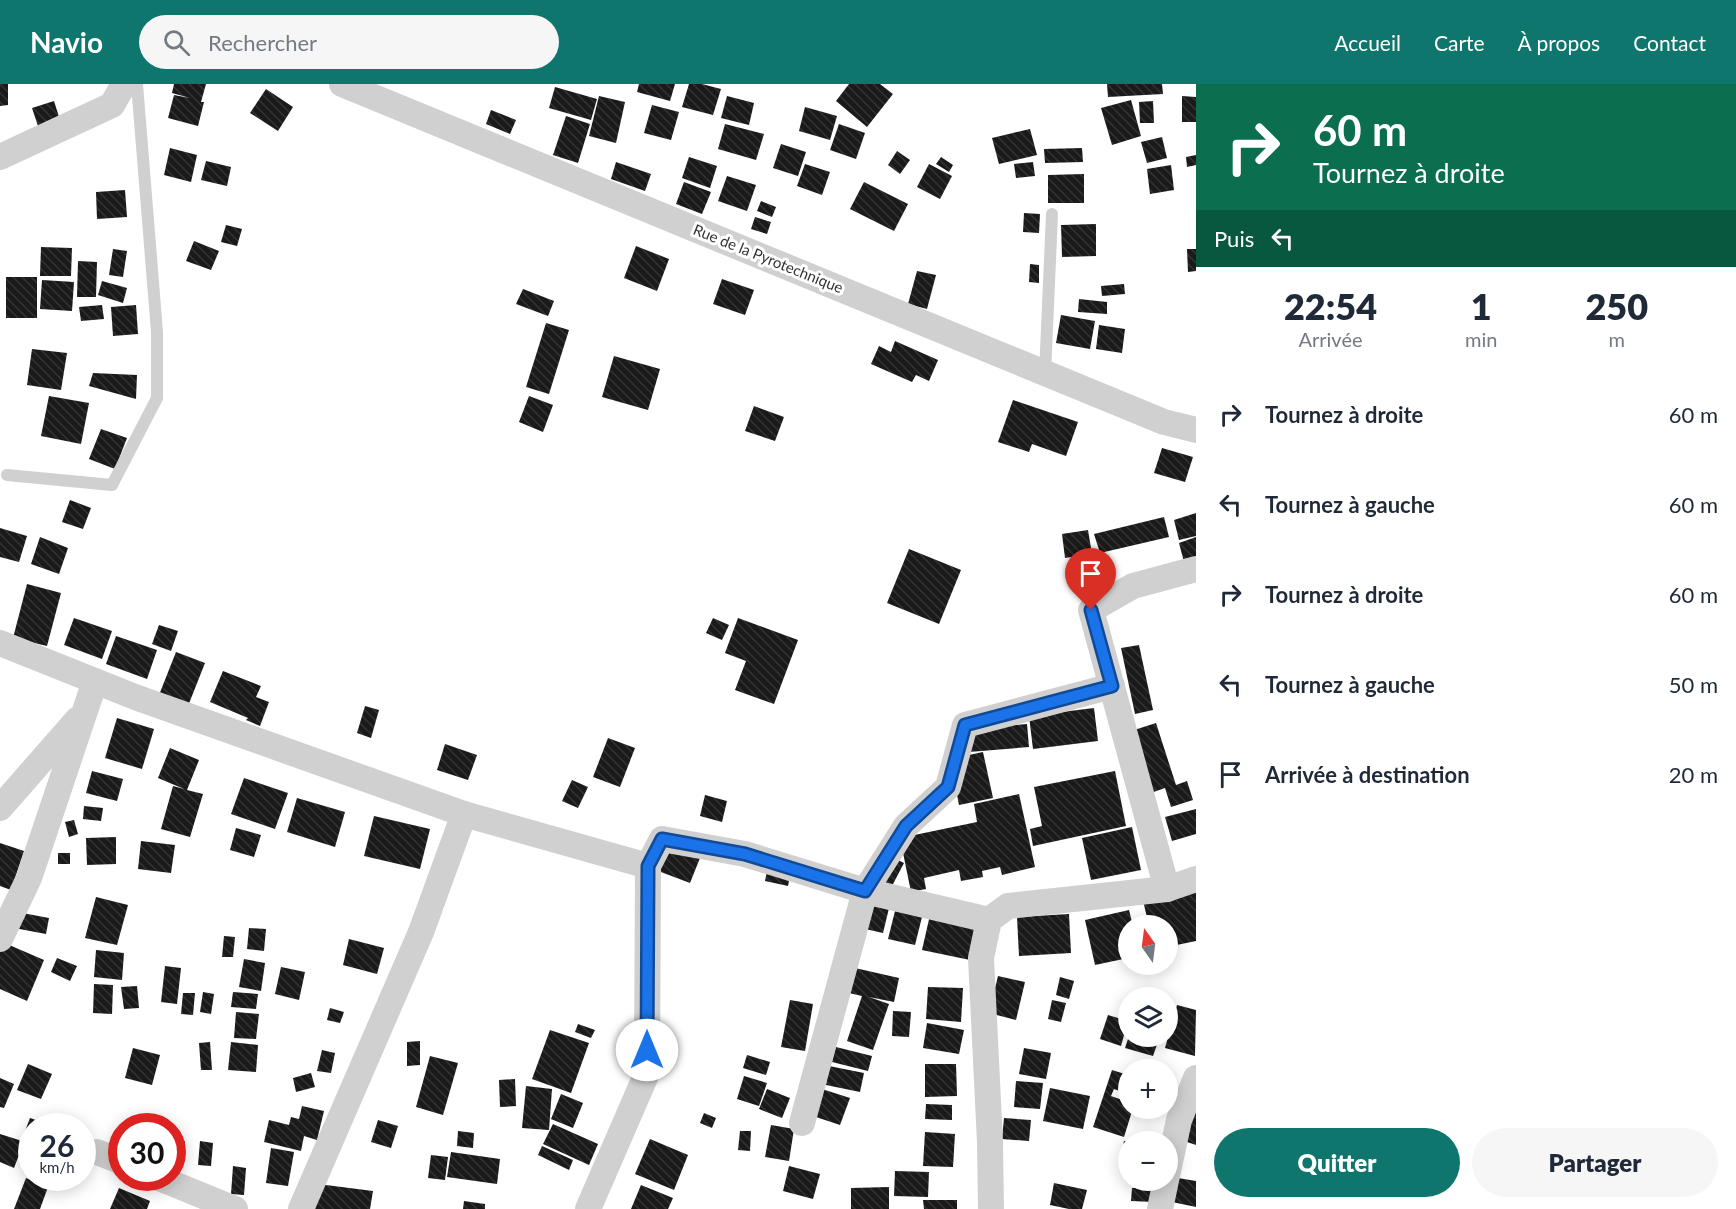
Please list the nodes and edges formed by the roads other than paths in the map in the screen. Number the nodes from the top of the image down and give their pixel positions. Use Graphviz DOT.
graph roads {
  1 [pos="124,84"];
  2 [pos="137,84"];
  3 [pos="342,84"];
  4 [pos="0,157"];
  5 [pos="1052,214"];
  6 [pos="1045,374"];
  7 [pos="1196,430"];
  8 [pos="7,476"];
  9 [pos="1196,569"];
  10 [pos="0,643"];
  11 [pos="95,681"];
  12 [pos="1112,686"];
  13 [pos="85,711"];
  14 [pos="0,808"];
  15 [pos="464,814"];
  16 [pos="648,866"];
  17 [pos="1196,879"];
  18 [pos="1167,889"];
  19 [pos="865,891"];
  20 [pos="989,920"];
  21 [pos="0,939"];
  22 [pos="1196,1078"];
  23 [pos="802,1123"];
  24 [pos="1177,1131"];
  25 [pos="97,1152"];
  26 [pos="108,1156"];
  27 [pos="186,1189"];
  28 [pos="1164,1191"];
  29 [pos="235,1209"];
  30 [pos="301,1209"];
  31 [pos="588,1209"];
  32 [pos="991,1209"];
  33 [pos="1160,1209"];
  1 -- 4 [label="street"];
  2 -- 8 [label="lane"];
  3 -- 6 [label="street, Rue de la Pyrotechnique"];
  5 -- 6 [label="lane"];
  6 -- 7 [label="street, Rue de la Pyrotechnique"];
  9 -- 12 [label="street"];
  10 -- 11 [label="street"];
  11 -- 13 [label="street"];
  11 -- 15 [label="street"];
  12 -- 18 [label="street"];
  12 -- 19 [label="street"];
  13 -- 14 [label="street"];
  13 -- 21 [label="street"];
  15 -- 16 [label="street"];
  15 -- 30 [label="street"];
  16 -- 19 [label="street"];
  16 -- 31 [label="street"];
  17 -- 18 [label="street"];
  18 -- 20 [label="street"];
  19 -- 20 [label="street"];
  19 -- 23 [label="street"];
  20 -- 32 [label="street"];
  22 -- 24 [label="street"];
  25 -- 26 [label="street"];
  27 -- 29 [label="street"];
  28 -- 33 [label="street"];
}
